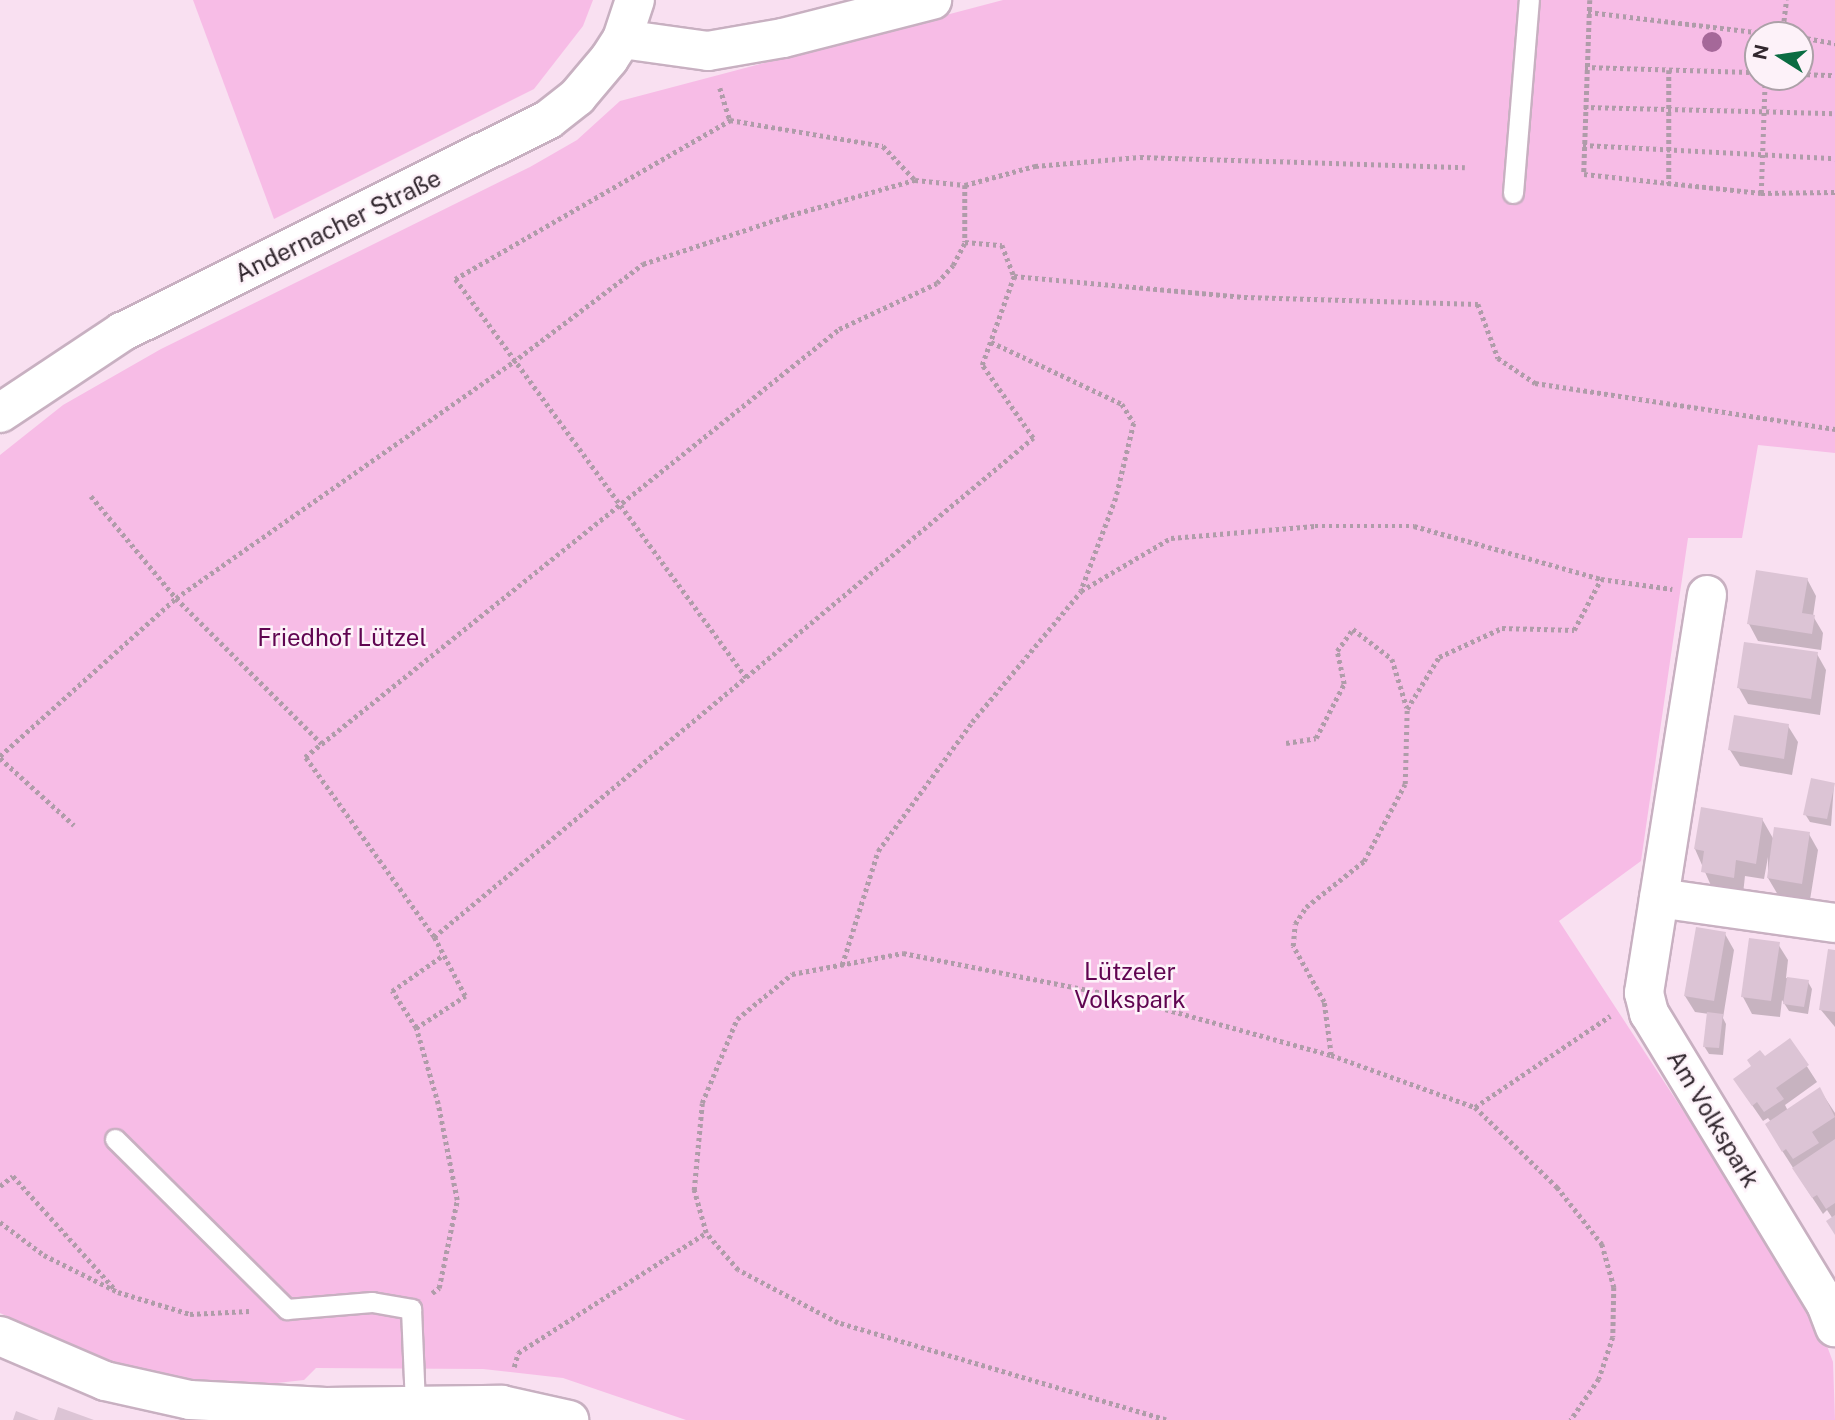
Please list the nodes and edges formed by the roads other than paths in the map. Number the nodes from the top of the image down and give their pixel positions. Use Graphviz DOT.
graph roads {
  1 [pos="635,0"];
  2 [pos="932,0"];
  3 [pos="1529,0"];
  4 [pos="622,39"];
  5 [pos="1513,193"];
  6 [pos="0,413"];
  7 [pos="1707,594"];
  8 [pos="1659,898"];
  9 [pos="1835,923"];
  10 [pos="115,1139"];
  11 [pos="1835,1326"];
  12 [pos="0,1336"];
  13 [pos="415,1405"];
  14 [pos="569,1420"];
  1 -- 4 [label="street, Andernacher Straße"];
  2 -- 4 [label="street"];
  3 -- 5 [label="lane"];
  4 -- 6 [label="street, Andernacher Straße"];
  7 -- 8 [label="street"];
  8 -- 9 [label="street"];
  8 -- 11 [label="street, Am Volkspark"];
  10 -- 13 [label="lane"];
  12 -- 13 [label="street"];
  13 -- 14 [label="street"];
}
